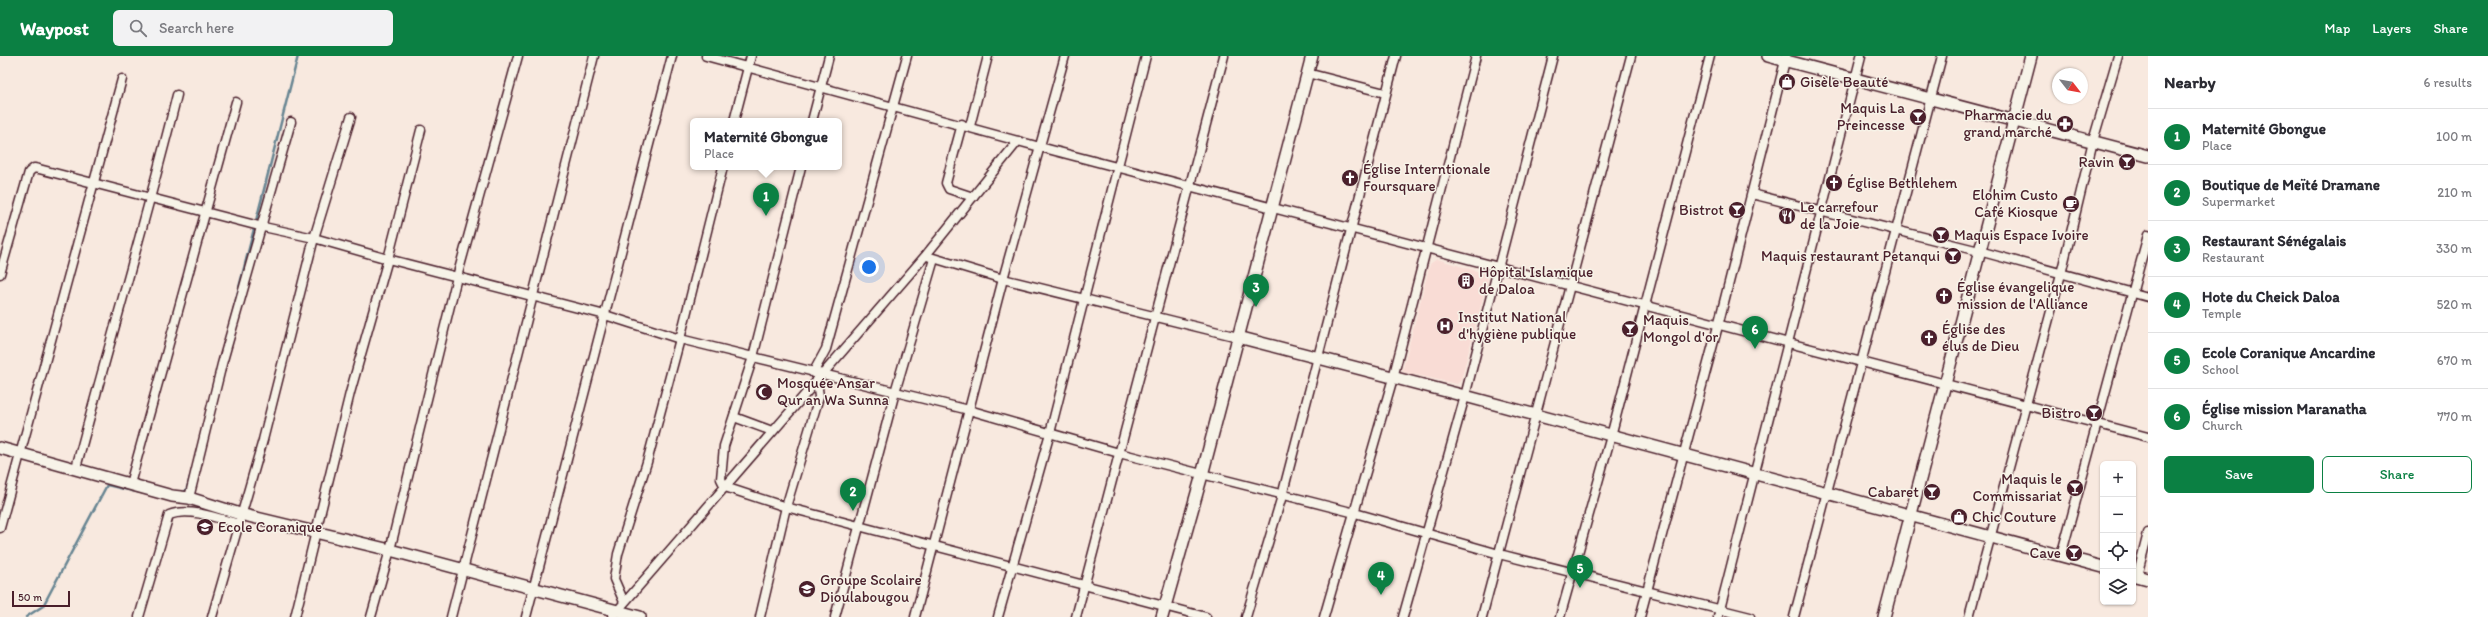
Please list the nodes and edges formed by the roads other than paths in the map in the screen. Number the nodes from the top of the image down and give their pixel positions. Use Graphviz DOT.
graph roads {
  1 [pos="518,56"];
  2 [pos="594,56"];
  3 [pos="672,56"];
  4 [pos="706,56"];
  5 [pos="751,56"];
  6 [pos="829,56"];
  7 [pos="907,56"];
  8 [pos="988,56"];
  9 [pos="1065,56"];
  10 [pos="1146,56"];
  11 [pos="1224,56"];
  12 [pos="1312,56"];
  13 [pos="1396,56"];
  14 [pos="1476,56"];
  15 [pos="1554,56"];
  16 [pos="1631,56"];
  17 [pos="1710,56"];
  18 [pos="1768,56"];
  19 [pos="1861,56"];
  20 [pos="1942,56"];
  21 [pos="2031,56"];
  22 [pos="2118,56"];
  23 [pos="1786,58"];
  24 [pos="748,67"];
  25 [pos="1307,73"];
  26 [pos="122,79"];
  27 [pos="1854,80"];
  28 [pos="821,87"];
  29 [pos="1385,93"];
  30 [pos="177,95"];
  31 [pos="1931,98"];
  32 [pos="236,102"];
  33 [pos="894,106"];
  34 [pos="351,117"];
  35 [pos="735,118"];
  36 [pos="813,118"];
  37 [pos="2014,121"];
  38 [pos="291,122"];
  39 [pos="962,124"];
  40 [pos="970,126"];
  41 [pos="421,130"];
  42 [pos="1018,141"];
  43 [pos="2093,141"];
  44 [pos="1040,147"];
  45 [pos="2148,156"];
  46 [pos="1116,166"];
  47 [pos="722,170"];
  48 [pos="800,170"];
  49 [pos="95,183"];
  50 [pos="1191,185"];
  51 [pos="1752,194"];
  52 [pos="973,197"];
  53 [pos="152,198"];
  54 [pos="1272,207"];
  55 [pos="204,211"];
  56 [pos="1822,211"];
  57 [pos="259,226"];
  58 [pos="1350,227"];
  59 [pos="1897,231"];
  60 [pos="2148,235"];
  61 [pos="314,238"];
  62 [pos="1427,248"];
  63 [pos="1979,251"];
  64 [pos="926,256"];
  65 [pos="388,259"];
  66 [pos="934,259"];
  67 [pos="1499,268"];
  68 [pos="0,274"];
  69 [pos="2060,274"];
  70 [pos="457,277"];
  71 [pos="1003,279"];
  72 [pos="1569,286"];
  73 [pos="2133,294"];
  74 [pos="533,296"];
  75 [pos="2148,297"];
  76 [pos="1083,298"];
  77 [pos="1644,306"];
  78 [pos="605,315"];
  79 [pos="1157,316"];
  80 [pos="1718,326"];
  81 [pos="1238,337"];
  82 [pos="680,339"];
  83 [pos="1790,343"];
  84 [pos="753,357"];
  85 [pos="1317,358"];
  86 [pos="1861,362"];
  87 [pos="817,376"];
  88 [pos="1393,378"];
  89 [pos="1945,383"];
  90 [pos="895,392"];
  91 [pos="1465,396"];
  92 [pos="2025,403"];
  93 [pos="969,410"];
  94 [pos="1536,416"];
  95 [pos="734,417"];
  96 [pos="2098,423"];
  97 [pos="772,431"];
  98 [pos="1050,433"];
  99 [pos="1611,436"];
  100 [pos="2148,437"];
  101 [pos="0,448"];
  102 [pos="1119,452"];
  103 [pos="21,454"];
  104 [pos="1683,456"];
  105 [pos="76,468"];
  106 [pos="1754,474"];
  107 [pos="1202,475"];
  108 [pos="130,484"];
  109 [pos="725,487"];
  110 [pos="1827,494"];
  111 [pos="1282,496"];
  112 [pos="187,498"];
  113 [pos="786,507"];
  114 [pos="1354,513"];
  115 [pos="1911,516"];
  116 [pos="239,519"];
  117 [pos="859,525"];
  118 [pos="0,528"];
  119 [pos="2148,533"];
  120 [pos="317,534"];
  121 [pos="1426,534"];
  122 [pos="1991,537"];
  123 [pos="934,544"];
  124 [pos="390,550"];
  125 [pos="1499,554"];
  126 [pos="2061,556"];
  127 [pos="1012,565"];
  128 [pos="2100,566"];
  129 [pos="464,570"];
  130 [pos="1573,572"];
  131 [pos="2136,573"];
  132 [pos="2136,576"];
  133 [pos="2148,579"];
  134 [pos="1085,585"];
  135 [pos="534,588"];
  136 [pos="1647,591"];
  137 [pos="1166,606"];
  138 [pos="1720,608"];
  139 [pos="618,610"];
  140 [pos="140,617"];
  141 [pos="212,617"];
  142 [pos="295,617"];
  143 [pos="371,617"];
  144 [pos="451,617"];
  145 [pos="526,617"];
  146 [pos="640,617"];
  147 [pos="760,617"];
  148 [pos="835,617"];
  149 [pos="915,617"];
  150 [pos="998,617"];
  151 [pos="1076,617"];
  152 [pos="1162,617"];
  153 [pos="1206,617"];
  154 [pos="1246,617"];
  155 [pos="1324,617"];
  156 [pos="1403,617"];
  157 [pos="1482,617"];
  158 [pos="1560,617"];
  159 [pos="1640,617"];
  160 [pos="1718,617"];
  161 [pos="1750,617"];
  162 [pos="1794,617"];
  163 [pos="1884,617"];
  164 [pos="1969,617"];
  1 -- 70 [label="street"];
  2 -- 74 [label="street"];
  3 -- 78 [label="street"];
  4 -- 24 [label="street"];
  5 -- 24 [label="street"];
  6 -- 28 [label="street"];
  7 -- 33 [label="street"];
  8 -- 40 [label="street"];
  9 -- 44 [label="street"];
  10 -- 46 [label="street"];
  11 -- 50 [label="street"];
  12 -- 25 [label="street"];
  13 -- 29 [label="street"];
  14 -- 62 [label="street"];
  15 -- 67 [label="street"];
  16 -- 72 [label="street"];
  17 -- 77 [label="street"];
  18 -- 23 [label="street"];
  19 -- 27 [label="street"];
  20 -- 31 [label="street"];
  21 -- 37 [label="street"];
  22 -- 43 [label="street"];
  23 -- 27 [label="street"];
  23 -- 51 [label="street"];
  24 -- 28 [label="street"];
  24 -- 35 [label="street"];
  25 -- 29 [label="street"];
  25 -- 54 [label="street"];
  26 -- 49 [label="street"];
  27 -- 31 [label="street"];
  27 -- 56 [label="street"];
  28 -- 33 [label="street"];
  28 -- 36 [label="street"];
  29 -- 58 [label="street"];
  30 -- 53 [label="street"];
  31 -- 37 [label="street"];
  31 -- 59 [label="street"];
  32 -- 55 [label="street"];
  33 -- 39 [label="street"];
  33 -- 87 [label="street"];
  34 -- 61 [label="street"];
  37 -- 43 [label="street"];
  37 -- 63 [label="street"];
  38 -- 57 [label="street"];
  39 -- 40 [label="street"];
  39 -- 52 [label="street"];
  40 -- 42 [label="street"];
  41 -- 65 [label="street"];
  42 -- 44 [label="street"];
  42 -- 52 [label="street"];
  43 -- 45 [label="street"];
  43 -- 69 [label="street"];
  44 -- 46 [label="street"];
  44 -- 71 [label="street"];
  46 -- 50 [label="street"];
  46 -- 76 [label="street"];
  47 -- 82 [label="street"];
  48 -- 84 [label="street"];
  49 -- 53 [label="street"];
  49 -- 68 [label="street"];
  49 -- 103 [label="street"];
  50 -- 54 [label="street"];
  50 -- 79 [label="street"];
  51 -- 56 [label="street"];
  51 -- 80 [label="street"];
  52 -- 64 [label="street"];
  53 -- 55 [label="street"];
  53 -- 105 [label="street"];
  54 -- 58 [label="street"];
  54 -- 81 [label="street"];
  55 -- 57 [label="street"];
  55 -- 108 [label="street"];
  56 -- 59 [label="street"];
  56 -- 83 [label="street"];
  57 -- 61 [label="street"];
  57 -- 112 [label="street"];
  58 -- 62 [label="street"];
  58 -- 85 [label="street"];
  59 -- 63 [label="street"];
  59 -- 86 [label="street"];
  60 -- 73 [label="street"];
  61 -- 65 [label="street"];
  61 -- 116 [label="street"];
  62 -- 67 [label="street"];
  62 -- 88 [label="street"];
  63 -- 69 [label="street"];
  63 -- 89 [label="street"];
  64 -- 66 [label="street"];
  64 -- 87 [label="street"];
  65 -- 70 [label="street"];
  65 -- 120 [label="street"];
  66 -- 71 [label="street"];
  66 -- 90 [label="street"];
  67 -- 72 [label="street"];
  67 -- 91 [label="street"];
  69 -- 73 [label="street"];
  69 -- 92 [label="street"];
  70 -- 74 [label="street"];
  70 -- 124 [label="street"];
  71 -- 76 [label="street"];
  71 -- 93 [label="street"];
  72 -- 77 [label="street"];
  72 -- 94 [label="street"];
  73 -- 75 [label="street"];
  73 -- 96 [label="street"];
  74 -- 78 [label="street"];
  74 -- 129 [label="street"];
  76 -- 79 [label="street"];
  76 -- 98 [label="street"];
  77 -- 80 [label="street"];
  77 -- 99 [label="street"];
  78 -- 82 [label="street"];
  78 -- 135 [label="street"];
  79 -- 81 [label="street"];
  79 -- 102 [label="street"];
  80 -- 83 [label="street"];
  80 -- 104 [label="street"];
  81 -- 85 [label="street"];
  81 -- 107 [label="street"];
  82 -- 84 [label="street"];
  82 -- 139 [label="street"];
  83 -- 86 [label="street"];
  83 -- 106 [label="street"];
  84 -- 87 [label="street"];
  84 -- 95 [label="street"];
  85 -- 88 [label="street"];
  85 -- 111 [label="street"];
  86 -- 89 [label="street"];
  86 -- 110 [label="street"];
  87 -- 90 [label="street"];
  87 -- 97 [label="street"];
  87 -- 113 [label="street"];
  88 -- 91 [label="street"];
  88 -- 114 [label="street"];
  89 -- 92 [label="street"];
  89 -- 115 [label="street"];
  90 -- 93 [label="street"];
  90 -- 117 [label="street"];
  91 -- 94 [label="street"];
  91 -- 121 [label="street"];
  92 -- 96 [label="street"];
  92 -- 122 [label="street"];
  93 -- 98 [label="street"];
  93 -- 123 [label="street"];
  94 -- 99 [label="street"];
  94 -- 125 [label="street"];
  95 -- 97 [label="street"];
  95 -- 109 [label="street"];
  96 -- 100 [label="street"];
  96 -- 126 [label="street"];
  97 -- 109 [label="street"];
  98 -- 102 [label="street"];
  98 -- 127 [label="street"];
  99 -- 104 [label="street"];
  99 -- 130 [label="street"];
  101 -- 103 [label="street"];
  102 -- 107 [label="street"];
  102 -- 134 [label="street"];
  103 -- 105 [label="street"];
  103 -- 118 [label="street"];
  104 -- 106 [label="street"];
  104 -- 136 [label="street"];
  105 -- 108 [label="street"];
  106 -- 110 [label="street"];
  106 -- 138 [label="street"];
  107 -- 111 [label="street"];
  107 -- 137 [label="street"];
  108 -- 112 [label="street"];
  109 -- 113 [label="street"];
  109 -- 139 [label="street"];
  110 -- 115 [label="street"];
  110 -- 162 [label="street"];
  111 -- 114 [label="street"];
  111 -- 154 [label="street"];
  112 -- 116 [label="street"];
  113 -- 117 [label="street"];
  113 -- 147 [label="street"];
  114 -- 121 [label="street"];
  114 -- 155 [label="street"];
  115 -- 122 [label="street"];
  115 -- 163 [label="street"];
  116 -- 120 [label="street"];
  116 -- 140 [label="street"];
  116 -- 141 [label="street"];
  117 -- 123 [label="street"];
  117 -- 148 [label="street"];
  119 -- 131 [label="street"];
  120 -- 124 [label="street"];
  120 -- 142 [label="street"];
  121 -- 125 [label="street"];
  121 -- 156 [label="street"];
  122 -- 126 [label="street"];
  122 -- 164 [label="street"];
  123 -- 127 [label="street"];
  123 -- 149 [label="street"];
  124 -- 129 [label="street"];
  124 -- 143 [label="street"];
  125 -- 130 [label="street"];
  125 -- 157 [label="street"];
  126 -- 128 [label="street"];
  127 -- 134 [label="street"];
  127 -- 150 [label="street"];
  129 -- 135 [label="street"];
  129 -- 144 [label="street"];
  130 -- 136 [label="street"];
  130 -- 158 [label="street"];
  132 -- 133 [label="street"];
  134 -- 137 [label="street"];
  134 -- 151 [label="street"];
  135 -- 139 [label="street"];
  135 -- 145 [label="street"];
  136 -- 138 [label="street"];
  136 -- 159 [label="street"];
  137 -- 152 [label="street"];
  137 -- 153 [label="street"];
  138 -- 160 [label="street"];
  138 -- 161 [label="street"];
  139 -- 146 [label="street"];
}
